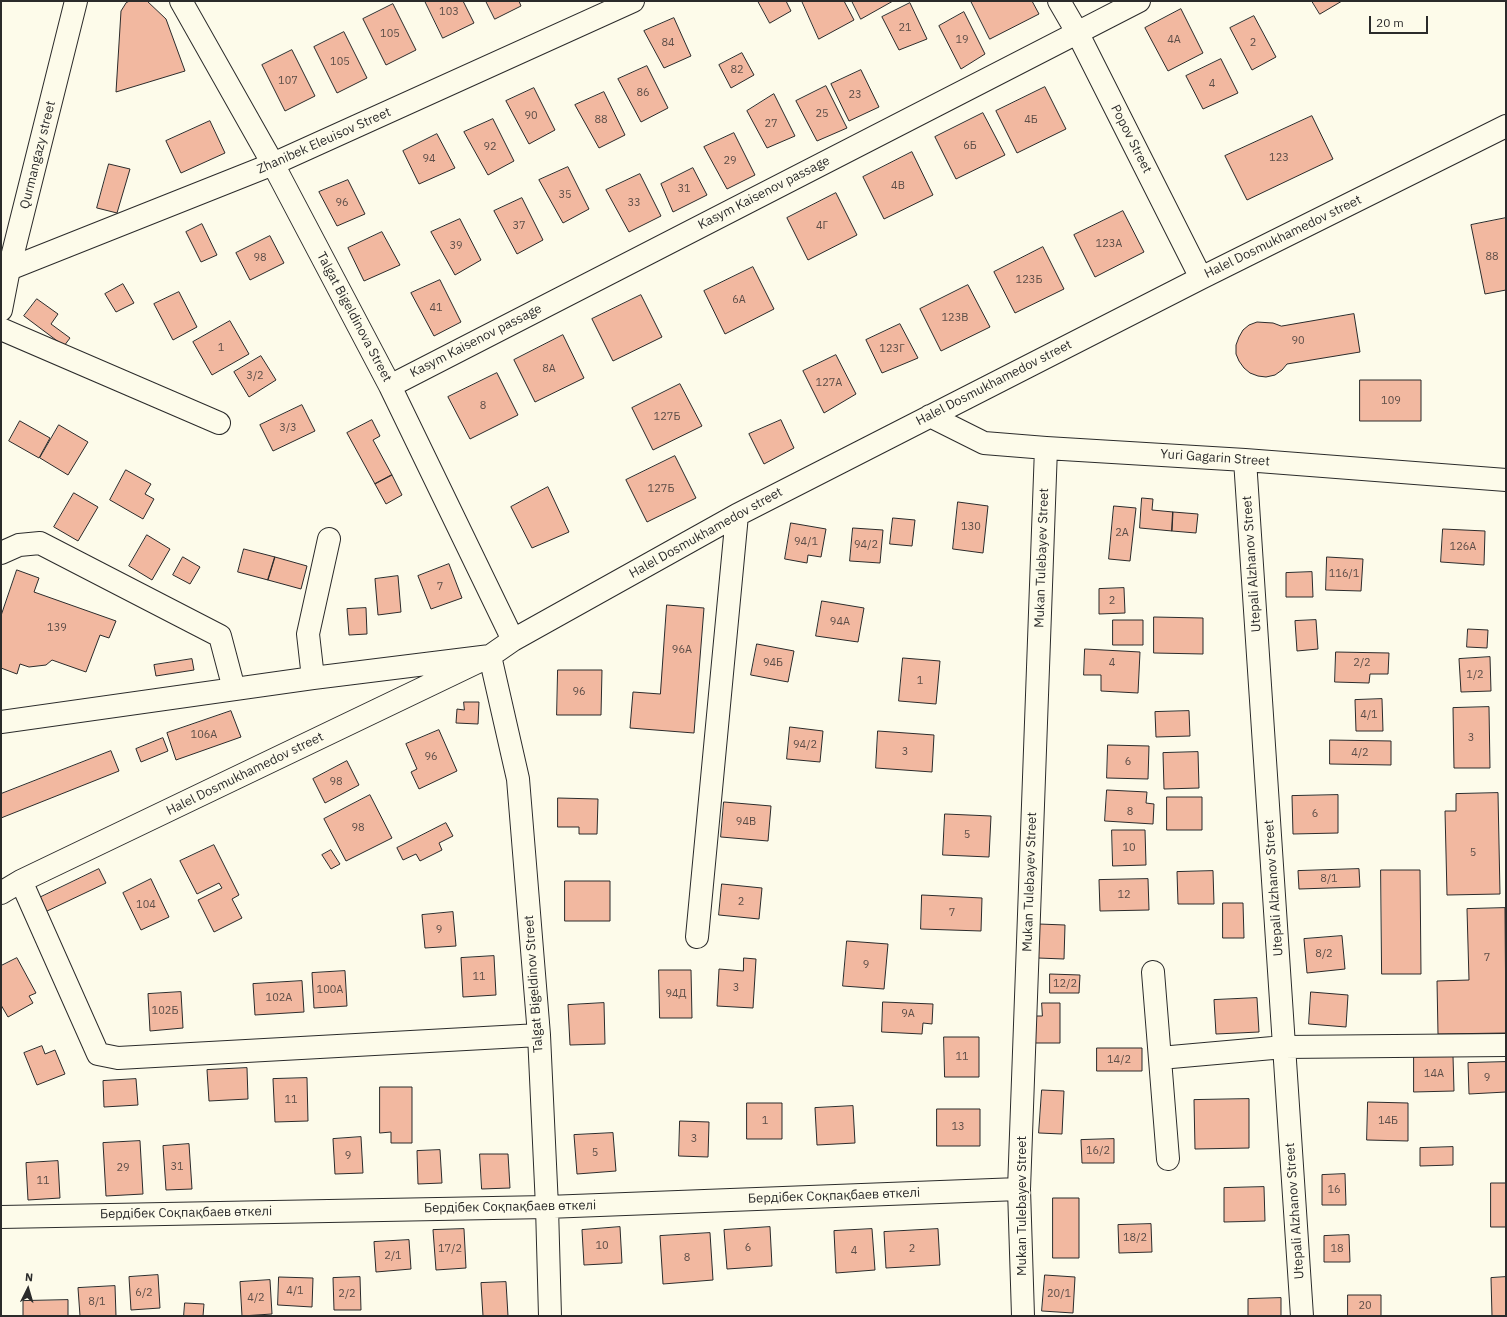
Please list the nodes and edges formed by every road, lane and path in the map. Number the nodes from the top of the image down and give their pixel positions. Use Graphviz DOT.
graph roads {
  1 [pos="76,1"];
  2 [pos="181,1"];
  3 [pos="633,1"];
  4 [pos="1059,1"];
  5 [pos="1139,1"];
  6 [pos="1077,32"];
  7 [pos="1506,126"];
  8 [pos="273,164"];
  9 [pos="5,269"];
  10 [pos="1201,278"];
  11 [pos="1,310"];
  12 [pos="1,329"];
  13 [pos="390,386"];
  14 [pos="930,416"];
  15 [pos="219,423"];
  16 [pos="1046,448"];
  17 [pos="1245,460"];
  18 [pos="1506,480"];
  19 [pos="737,515"];
  20 [pos="329,539"];
  21 [pos="1,553"];
  22 [pos="512,640"];
  23 [pos="490,656"];
  24 [pos="313,678"];
  25 [pos="234,689"];
  26 [pos="1,722"];
  27 [pos="21,882"];
  28 [pos="1,893"];
  29 [pos="697,937"];
  30 [pos="1153,972"];
  31 [pos="539,1035"];
  32 [pos="1506,1045"];
  33 [pos="1284,1047"];
  34 [pos="1160,1058"];
  35 [pos="1168,1159"];
  36 [pos="1019,1189"];
  37 [pos="547,1207"];
  38 [pos="1,1217"];
  39 [pos="550,1316"];
  40 [pos="1023,1316"];
  41 [pos="1302,1316"];
  1 -- 9 [label="street, Qurmangazy street"];
  2 -- 8 [label="street, Talgat Bigeldinova Street"];
  3 -- 8 [label="street, Zhanibek Eleuisov Street"];
  4 -- 6 [label="street, Popov Street"];
  5 -- 6 [label="street, Kasym Kaisenov passage"];
  6 -- 10 [label="street, Popov Street"];
  6 -- 13 [label="street, Kasym Kaisenov passage"];
  7 -- 10 [label="street, Halel Dosmukhamedov street"];
  8 -- 9 [label="street, Zhanibek Eleuisov Street"];
  8 -- 13 [label="street, Talgat Bigeldinova Street"];
  9 -- 11 [label="street, Qurmangazy street"];
  10 -- 14 [label="street, Halel Dosmukhamedov street"];
  12 -- 15 [label="street"];
  13 -- 22 [label="street, Talgat Bigeldinova Street"];
  14 -- 16 [label="street, Yuri Gagarin Street"];
  14 -- 19 [label="street, Halel Dosmukhamedov street"];
  16 -- 17 [label="street, Yuri Gagarin Street"];
  16 -- 36 [label="street, Mukan Tulebayev Street"];
  17 -- 18 [label="street, Yuri Gagarin Street"];
  17 -- 33 [label="street, Utepali Alzhanov Street"];
  19 -- 22 [label="street, Halel Dosmukhamedov street"];
  19 -- 29 [label="street"];
  20 -- 24 [label="street"];
  21 -- 25 [label="street"];
  22 -- 23 [label="street, Halel Dosmukhamedov street"];
  23 -- 24 [label="street, Halel Dosmukhamedov street"];
  23 -- 27 [label="street, Halel Dosmukhamedov street"];
  23 -- 31 [label="street, Talgat Bigeldinov Street"];
  24 -- 25 [label="street, Halel Dosmukhamedov street"];
  25 -- 26 [label="street, Halel Dosmukhamedov street"];
  27 -- 28 [label="street, Halel Dosmukhamedov street"];
  27 -- 31 [label="street"];
  30 -- 34 [label="street"];
  31 -- 37 [label="street, Talgat Bigeldinov Street"];
  32 -- 33 [label="street"];
  33 -- 34 [label="street"];
  33 -- 41 [label="street, Utepali Alzhanov Street"];
  34 -- 35 [label="street"];
  36 -- 37 [label="street, Бердібек Соқпақбаев өткелі"];
  36 -- 40 [label="street, Mukan Tulebayev Street"];
  37 -- 38 [label="street, Бердібек Соқпақбаев өткелі"];
  37 -- 39 [label="street, Talgat Bigeldinov Street"];
}
